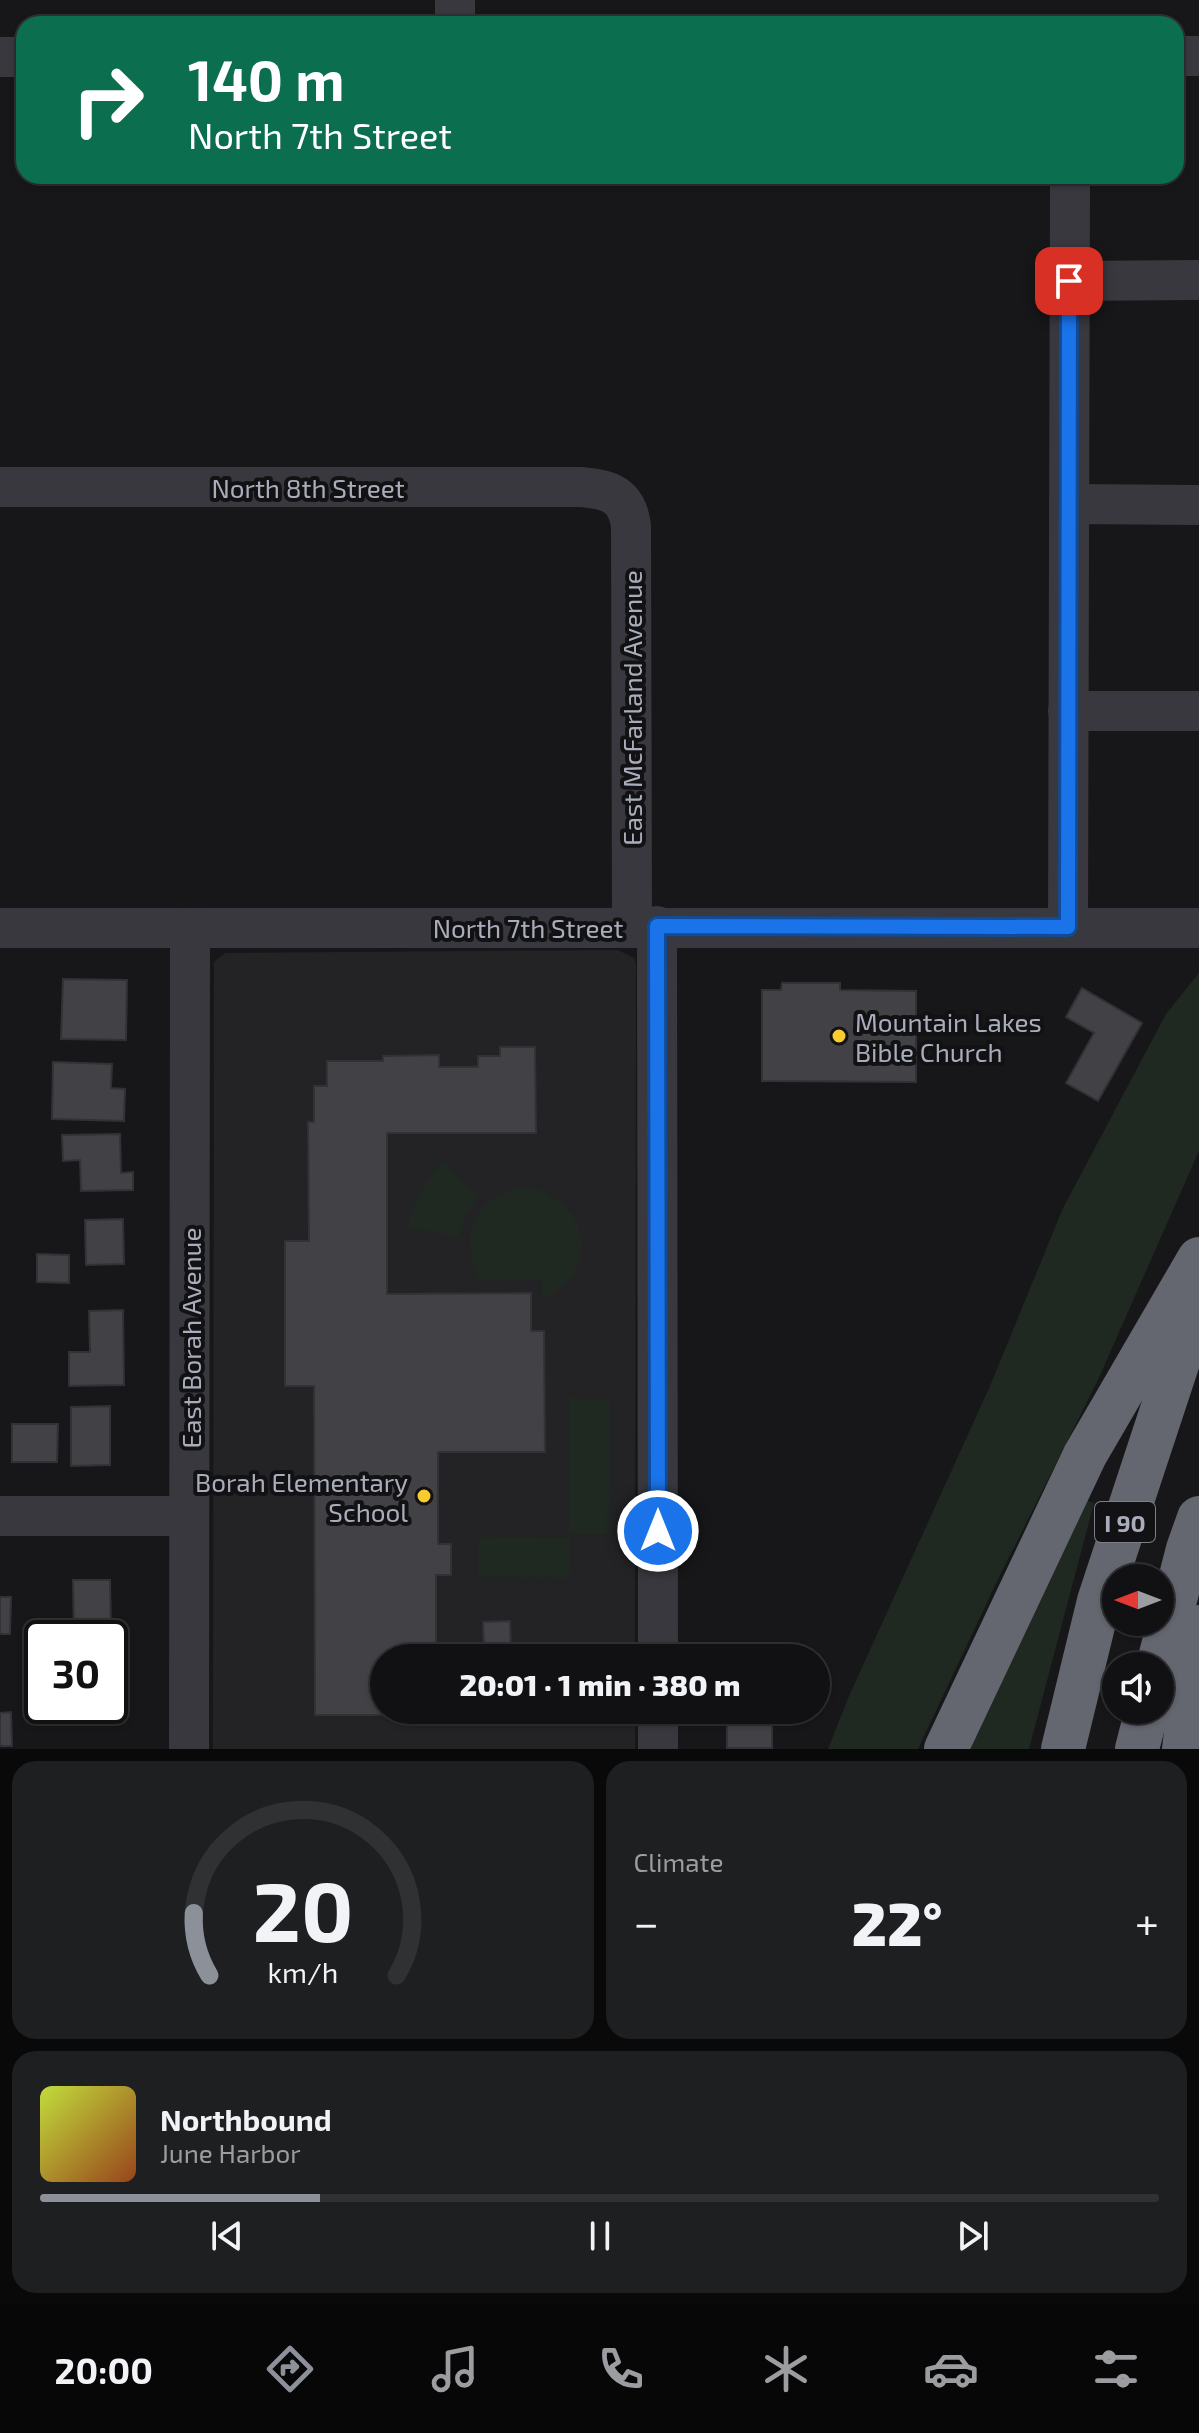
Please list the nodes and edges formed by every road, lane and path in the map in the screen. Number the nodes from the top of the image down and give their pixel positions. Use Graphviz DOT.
graph roads {
  1 [pos="1070,184"];
  2 [pos="1199,280"];
  3 [pos="1069,281"];
  4 [pos="0,487"];
  5 [pos="615,495"];
  6 [pos="1069,504"];
  7 [pos="1199,505"];
  8 [pos="1068,711"];
  9 [pos="1199,711"];
  10 [pos="644,926"];
  11 [pos="1068,927"];
  12 [pos="0,928"];
  13 [pos="190,928"];
  14 [pos="1199,928"];
  15 [pos="1199,1259"];
  16 [pos="1199,1298"];
  17 [pos="0,1516"];
  18 [pos="188,1516"];
  19 [pos="1199,1518"];
  20 [pos="1199,1627"];
  21 [pos="658,1644"];
  22 [pos="1162,1652"];
  23 [pos="658,1724"];
  24 [pos="1143,1724"];
  25 [pos="189,1749"];
  26 [pos="658,1749"];
  27 [pos="946,1749"];
  28 [pos="1063,1749"];
  29 [pos="1137,1749"];
  30 [pos="1184,1749"];
  1 -- 3 [label="street"];
  2 -- 3 [label="street"];
  3 -- 6 [label="street"];
  4 -- 5 [label="street, North 8th Street"];
  5 -- 10 [label="street, East McFarland Avenue"];
  6 -- 7 [label="street"];
  6 -- 8 [label="street"];
  8 -- 9 [label="street"];
  8 -- 11 [label="street"];
  10 -- 11 [label="street, North 7th Street"];
  10 -- 13 [label="street, North 7th Street"];
  10 -- 21 [label="street, East McFarland Avenue"];
  11 -- 14 [label="street, North 7th Street"];
  12 -- 13 [label="street, North 7th Street"];
  13 -- 18 [label="street, East Borah Avenue"];
  15 -- 27 [label="highway"];
  16 -- 28 [label="highway, I 90"];
  17 -- 18 [label="street"];
  18 -- 25 [label="street, East Borah Avenue"];
  19 -- 22 [label="highway, I 90"];
  20 -- 30 [label="highway"];
  23 -- 26 [label="street"];
  24 -- 29 [label="highway"];
}
